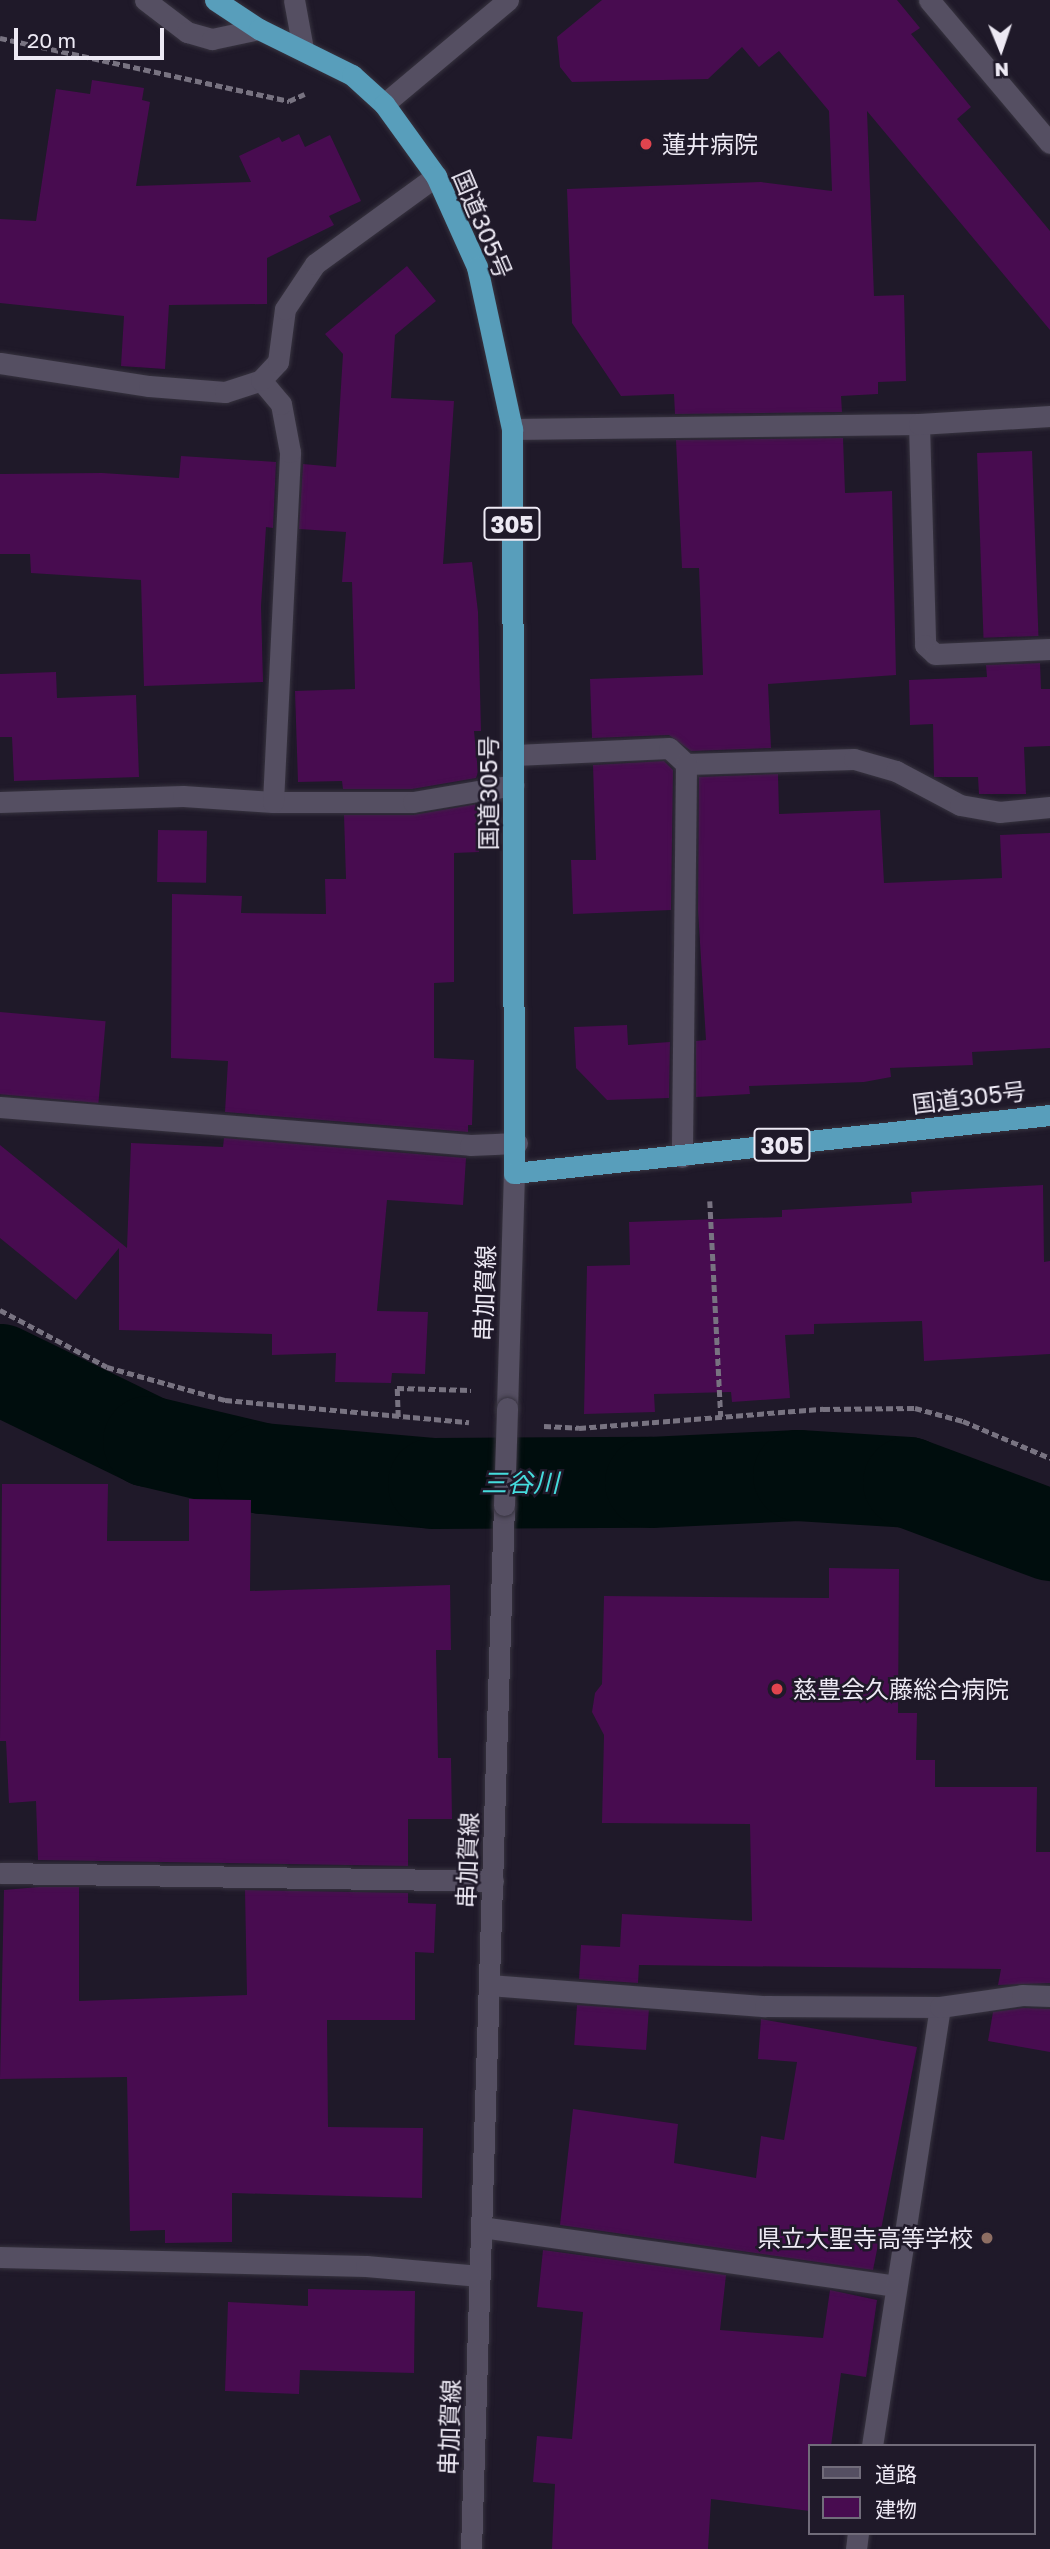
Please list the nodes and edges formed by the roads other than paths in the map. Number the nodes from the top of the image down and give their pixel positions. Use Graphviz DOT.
graph roads {
  1 [pos="145,0"];
  2 [pos="215,0"];
  3 [pos="294,0"];
  4 [pos="508,0"];
  5 [pos="929,0"];
  6 [pos="259,29"];
  7 [pos="303,49"];
  8 [pos="384,104"];
  9 [pos="1050,143"];
  10 [pos="436,176"];
  11 [pos="0,363"];
  12 [pos="261,380"];
  13 [pos="1050,416"];
  14 [pos="919,424"];
  15 [pos="512,429"];
  16 [pos="1050,649"];
  17 [pos="515,755"];
  18 [pos="686,764"];
  19 [pos="514,785"];
  20 [pos="0,802"];
  21 [pos="274,802"];
  22 [pos="1050,807"];
  23 [pos="0,1107"];
  24 [pos="1050,1115"];
  25 [pos="517,1143"];
  26 [pos="682,1157"];
  27 [pos="514,1173"];
  28 [pos="0,1873"];
  29 [pos="492,1881"];
  30 [pos="489,1984"];
  31 [pos="1050,1996"];
  32 [pos="940,2007"];
  33 [pos="482,2227"];
  34 [pos="0,2257"];
  35 [pos="480,2276"];
  36 [pos="895,2286"];
  37 [pos="872,2444"];
  38 [pos="471,2549"];
  1 -- 6 [label="street"];
  2 -- 6 [label="highway, 国道305号 / 305"];
  3 -- 7 [label="street"];
  4 -- 8 [label="street"];
  5 -- 9 [label="street"];
  6 -- 7 [label="highway, 国道305号 / 305"];
  7 -- 8 [label="highway, 国道305号 / 305"];
  8 -- 10 [label="highway, 国道305号 / 305"];
  10 -- 12 [label="street"];
  10 -- 15 [label="highway, 国道305号 / 305"];
  11 -- 12 [label="street"];
  12 -- 21 [label="street"];
  13 -- 14 [label="street"];
  14 -- 15 [label="street"];
  14 -- 16 [label="street"];
  15 -- 17 [label="highway, 国道305号 / 305"];
  17 -- 18 [label="street"];
  17 -- 19 [label="highway, 国道305号 / 305"];
  18 -- 22 [label="street"];
  18 -- 26 [label="street"];
  19 -- 21 [label="street"];
  19 -- 25 [label="highway, 国道305号 / 305"];
  20 -- 21 [label="street"];
  23 -- 25 [label="street"];
  24 -- 26 [label="highway, 国道305号 / 305"];
  25 -- 27 [label="highway, 国道305号 / 305"];
  26 -- 27 [label="highway, 国道305号 / 305"];
  27 -- 29 [label="street, 串加賀線, bridge"];
  28 -- 29 [label="street"];
  29 -- 30 [label="street, 串加賀線"];
  30 -- 32 [label="street"];
  30 -- 33 [label="street, 串加賀線"];
  31 -- 32 [label="street"];
  32 -- 36 [label="street"];
  33 -- 35 [label="street, 串加賀線"];
  33 -- 36 [label="street"];
  34 -- 35 [label="street"];
  35 -- 38 [label="street, 串加賀線"];
  36 -- 37 [label="street"];
}
